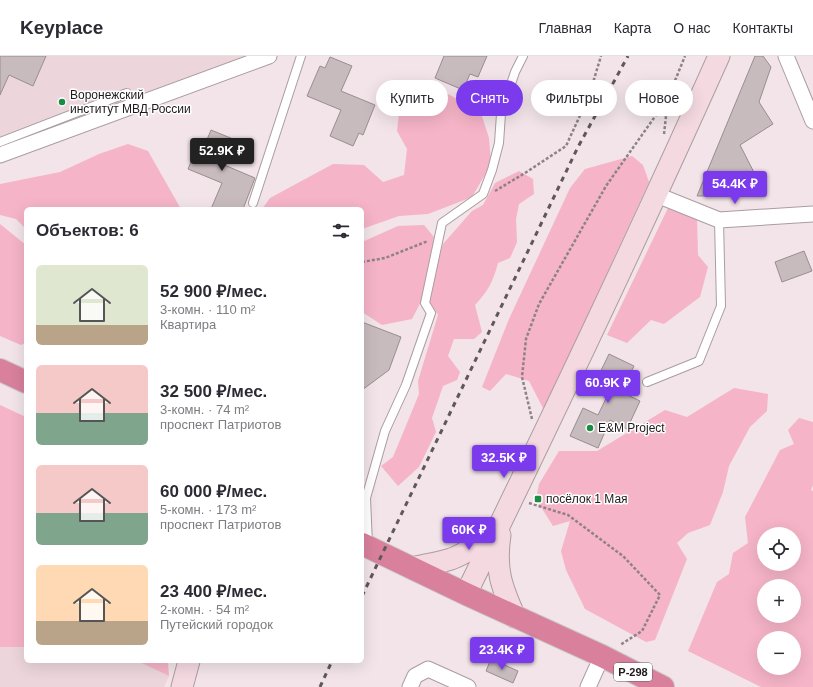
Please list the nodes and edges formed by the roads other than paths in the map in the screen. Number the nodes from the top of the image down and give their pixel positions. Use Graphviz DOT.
graph roads {
  1 [pos="267,56"];
  2 [pos="301,56"];
  3 [pos="523,56"];
  4 [pos="720,56"];
  5 [pos="786,56"];
  6 [pos="127,93"];
  7 [pos="813,121"];
  8 [pos="0,142"];
  9 [pos="0,155"];
  10 [pos="657,195"];
  11 [pos="254,203"];
  12 [pos="813,214"];
  13 [pos="719,220"];
  14 [pos="0,370"];
  15 [pos="24,381"];
  16 [pos="647,382"];
  17 [pos="364,495"];
  18 [pos="501,522"];
  19 [pos="365,546"];
  20 [pos="411,568"];
  21 [pos="466,594"];
  22 [pos="514,617"];
  23 [pos="602,656"];
  24 [pos="188,663"];
  25 [pos="182,687"];
  26 [pos="410,687"];
  27 [pos="468,687"];
  28 [pos="588,687"];
  29 [pos="663,687"];
  1 -- 9 [label="street"];
  2 -- 11 [label="lane"];
  3 -- 17 [label="lane"];
  4 -- 10 [label="street"];
  5 -- 7 [label="street"];
  6 -- 8 [label="lane"];
  10 -- 13 [label="street"];
  10 -- 18 [label="street"];
  12 -- 13 [label="street"];
  13 -- 16 [label="lane"];
  14 -- 15 [label="highway"];
  17 -- 19 [label="lane"];
  18 -- 20 [label="street"];
  18 -- 21 [label="street"];
  18 -- 22 [label="street"];
  19 -- 20 [label="highway, Р-298"];
  20 -- 21 [label="highway, Р-298"];
  21 -- 22 [label="highway, Р-298"];
  22 -- 23 [label="highway, Р-298"];
  23 -- 28 [label="street"];
  23 -- 29 [label="highway, Р-298"];
  24 -- 25 [label="street"];
  26 -- 27 [label="street"];
}
